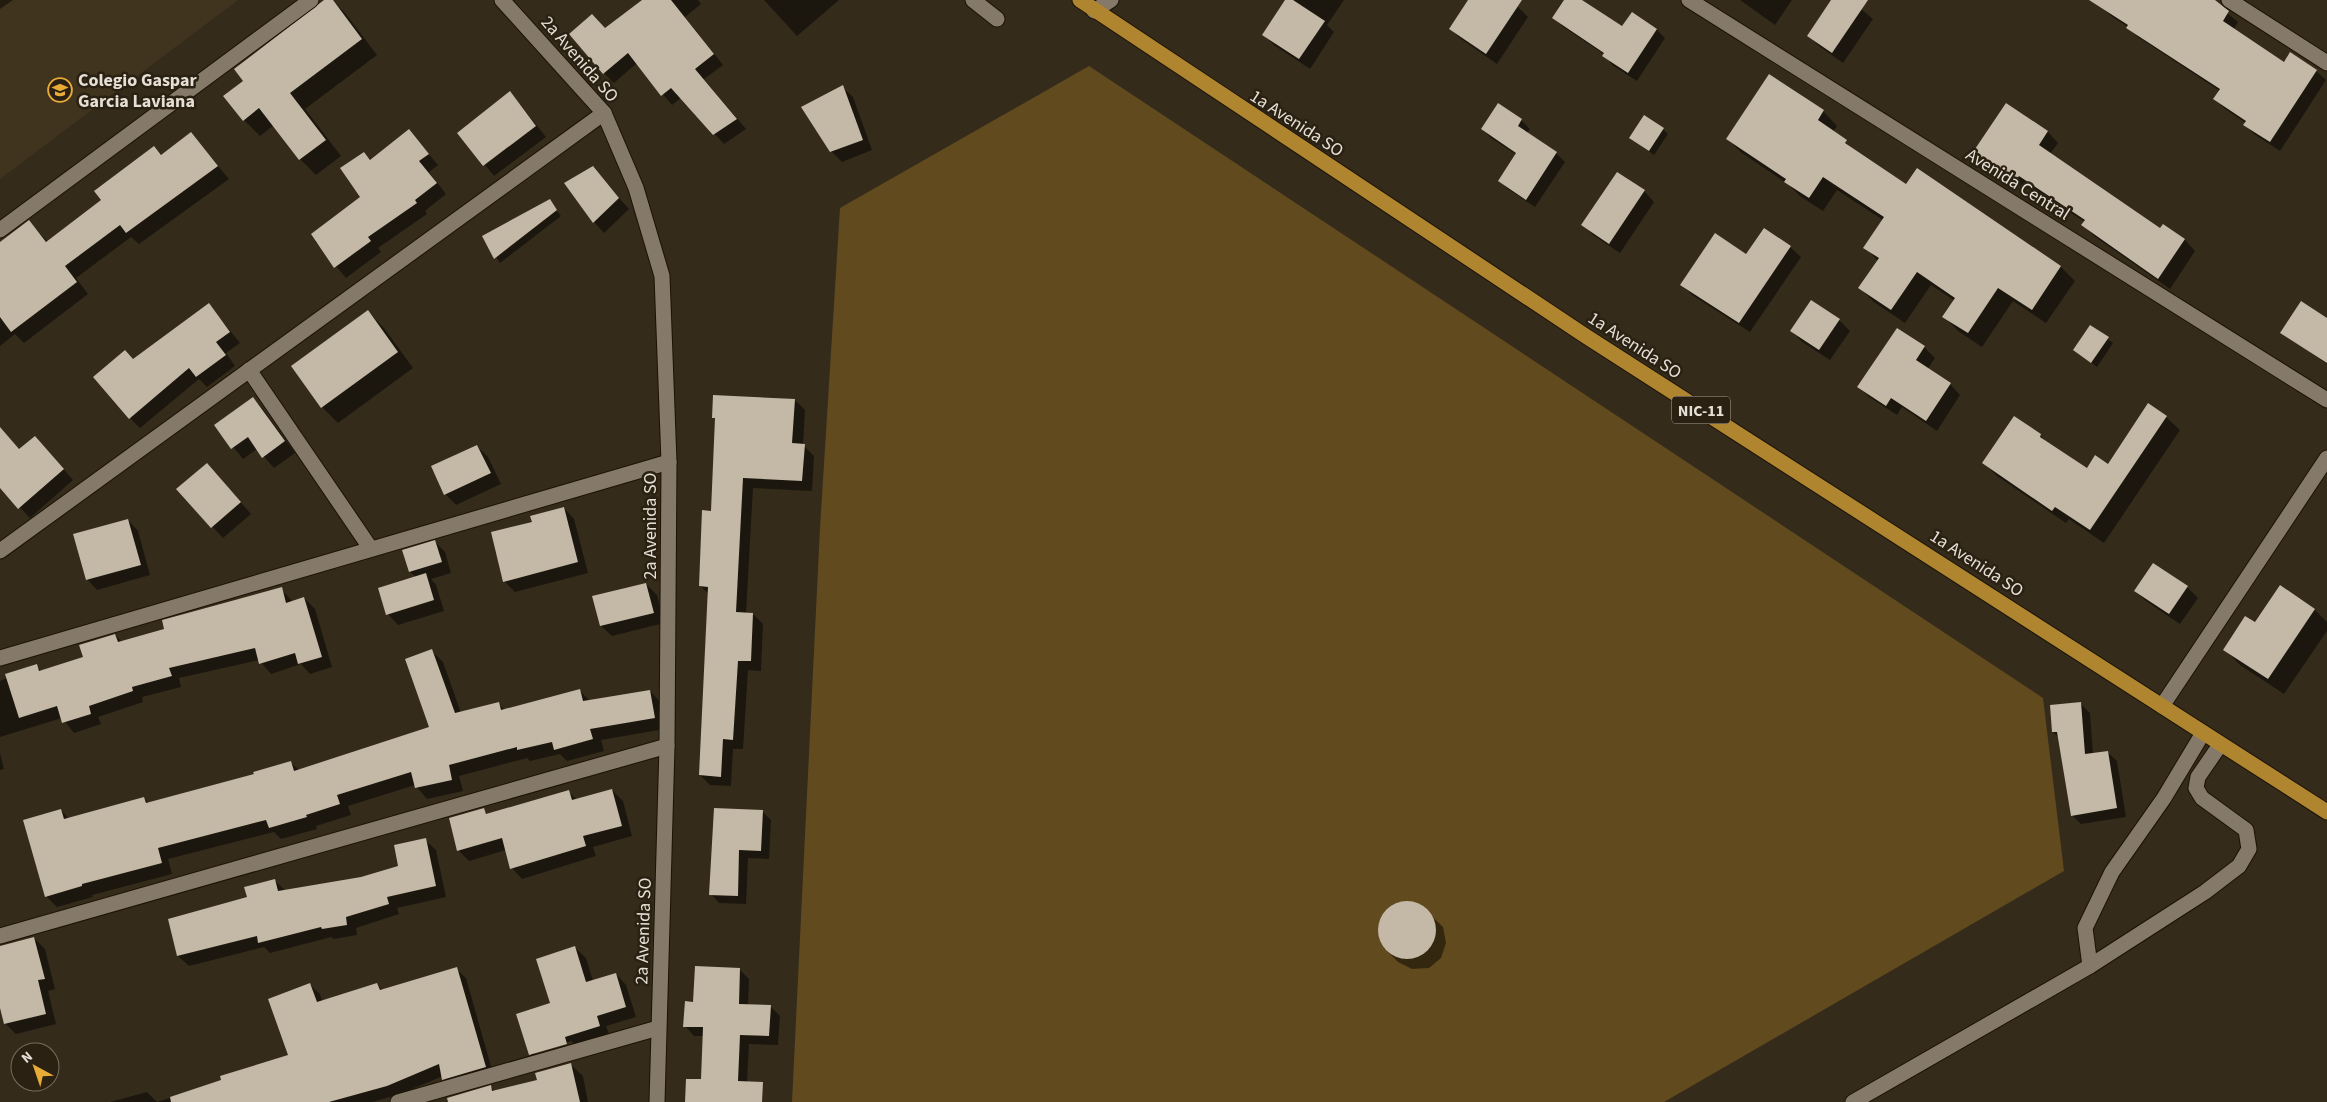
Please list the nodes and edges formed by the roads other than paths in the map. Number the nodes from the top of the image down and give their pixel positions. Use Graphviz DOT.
graph roads {
  1 [pos="311,0"];
  2 [pos="502,0"];
  3 [pos="973,0"];
  4 [pos="1080,0"];
  5 [pos="1111,0"];
  6 [pos="1689,0"];
  7 [pos="2229,0"];
  8 [pos="1094,11"];
  9 [pos="997,19"];
  10 [pos="2327,63"];
  11 [pos="604,113"];
  12 [pos="0,230"];
  13 [pos="249,370"];
  14 [pos="2327,400"];
  15 [pos="2327,458"];
  16 [pos="669,462"];
  17 [pos="371,549"];
  18 [pos="0,551"];
  19 [pos="0,658"];
  20 [pos="2162,706"];
  21 [pos="2203,733"];
  22 [pos="2220,745"];
  23 [pos="667,746"];
  24 [pos="2327,812"];
  25 [pos="0,936"];
  26 [pos="2090,966"];
  27 [pos="658,1028"];
  28 [pos="398,1102"];
  29 [pos="657,1102"];
  30 [pos="1853,1102"];
  1 -- 12 [label="street"];
  2 -- 11 [label="street, 2a Avenida SO"];
  3 -- 9 [label="street"];
  4 -- 8 [label="highway, 1a Avenida SO / NIC-11"];
  5 -- 8 [label="street"];
  6 -- 14 [label="street, Avenida Central"];
  7 -- 10 [label="street"];
  8 -- 20 [label="highway, 1a Avenida SO / NIC-11"];
  11 -- 13 [label="street"];
  11 -- 16 [label="street, 2a Avenida SO"];
  13 -- 17 [label="street"];
  13 -- 18 [label="street"];
  15 -- 20 [label="street"];
  16 -- 17 [label="street"];
  16 -- 23 [label="street, 2a Avenida SO"];
  17 -- 19 [label="street"];
  20 -- 21 [label="highway, 1a Avenida SO / NIC-11"];
  21 -- 22 [label="highway, 1a Avenida SO / NIC-11"];
  21 -- 26 [label="street"];
  22 -- 24 [label="highway, 1a Avenida SO / NIC-11"];
  22 -- 26 [label="street"];
  23 -- 25 [label="street"];
  23 -- 27 [label="street, 2a Avenida SO"];
  26 -- 30 [label="street"];
  27 -- 28 [label="street"];
  27 -- 29 [label="street, 2a Avenida SO"];
}
